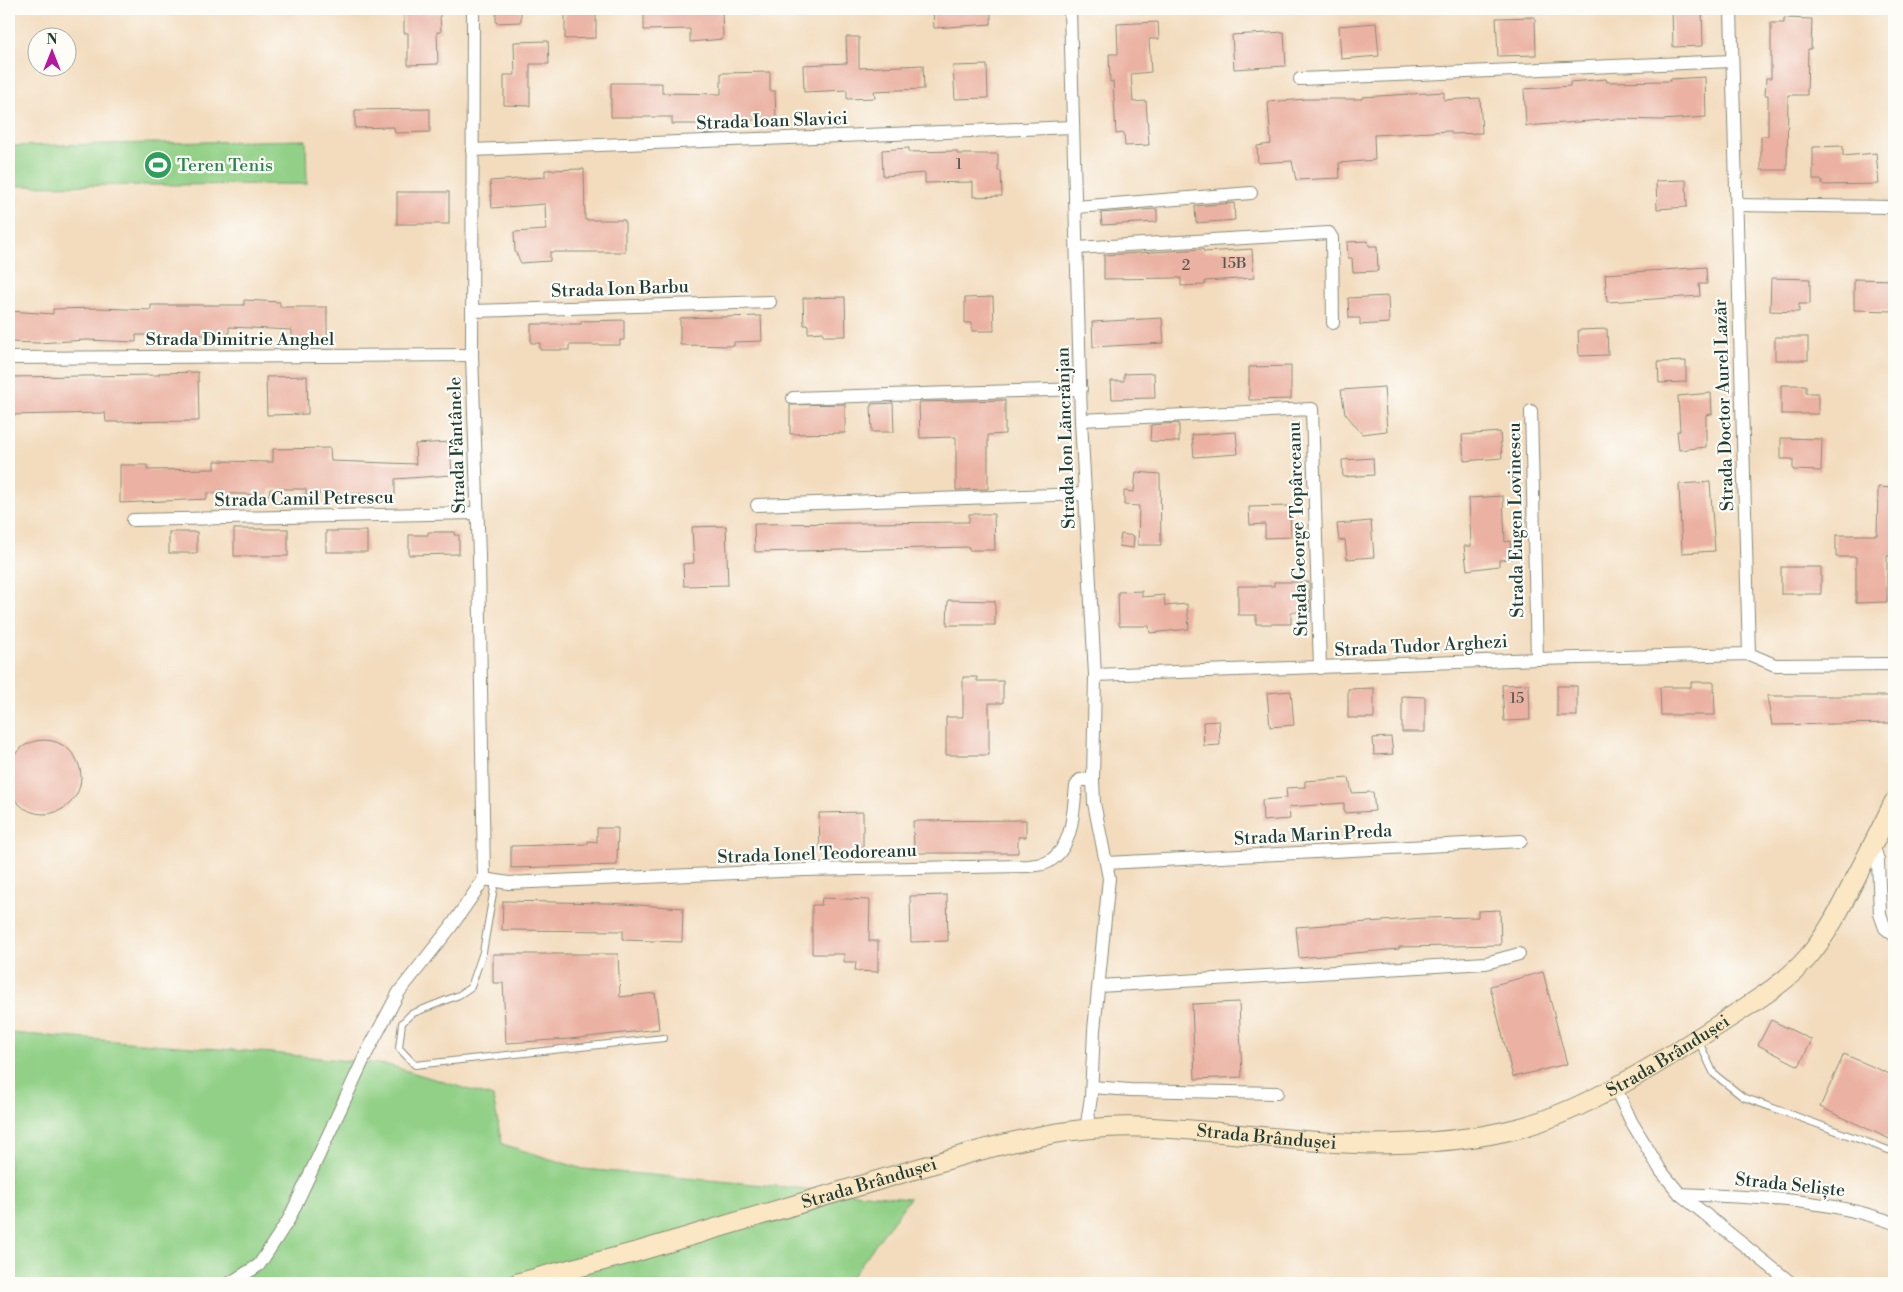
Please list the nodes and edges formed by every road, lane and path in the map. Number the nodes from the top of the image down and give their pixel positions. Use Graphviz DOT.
graph roads {
  1 [pos="473,9"];
  2 [pos="1070,9"];
  3 [pos="1730,9"];
  4 [pos="1732,61"];
  5 [pos="1300,79"];
  6 [pos="1073,127"];
  7 [pos="472,150"];
  8 [pos="1251,193"];
  9 [pos="1736,205"];
  10 [pos="1076,207"];
  11 [pos="1894,207"];
  12 [pos="1077,248"];
  13 [pos="770,302"];
  14 [pos="472,311"];
  15 [pos="1333,323"];
  16 [pos="472,355"];
  17 [pos="9,358"];
  18 [pos="1081,389"];
  19 [pos="793,398"];
  20 [pos="1531,411"];
  21 [pos="1081,420"];
  22 [pos="1085,494"];
  23 [pos="757,505"];
  24 [pos="476,513"];
  25 [pos="132,520"];
  26 [pos="1749,654"];
  27 [pos="1537,659"];
  28 [pos="1894,664"];
  29 [pos="1320,668"];
  30 [pos="1095,675"];
  31 [pos="1093,780"];
  32 [pos="1894,802"];
  33 [pos="1521,841"];
  34 [pos="1873,844"];
  35 [pos="1107,864"];
  36 [pos="490,881"];
  37 [pos="1894,935"];
  38 [pos="1520,954"];
  39 [pos="1099,986"];
  40 [pos="664,1038"];
  41 [pos="1698,1039"];
  42 [pos="1615,1087"];
  43 [pos="1091,1092"];
  44 [pos="1277,1093"];
  45 [pos="1091,1129"];
  46 [pos="1894,1152"];
  47 [pos="1680,1194"];
  48 [pos="1894,1223"];
  49 [pos="230,1283"];
  50 [pos="518,1283"];
  51 [pos="1791,1283"];
  1 -- 7 [label="street, Strada Fântânele"];
  2 -- 6 [label="street, Strada Ion Lăncrănjan"];
  3 -- 4 [label="street, Strada Doctor Aurel Lazăr"];
  4 -- 5 [label="street"];
  4 -- 9 [label="street, Strada Doctor Aurel Lazăr"];
  6 -- 7 [label="street, Strada Ioan Slavici"];
  6 -- 10 [label="street, Strada Ion Lăncrănjan"];
  7 -- 14 [label="street, Strada Fântânele"];
  8 -- 10 [label="street"];
  9 -- 11 [label="street"];
  9 -- 26 [label="street, Strada Doctor Aurel Lazăr"];
  10 -- 12 [label="street, Strada Ion Lăncrănjan"];
  12 -- 15 [label="street"];
  12 -- 18 [label="street, Strada Ion Lăncrănjan"];
  13 -- 14 [label="street, Strada Ion Barbu"];
  14 -- 16 [label="street, Strada Fântânele"];
  16 -- 17 [label="street, Strada Dimitrie Anghel"];
  16 -- 24 [label="street, Strada Fântânele"];
  18 -- 19 [label="street"];
  18 -- 21 [label="street, Strada Ion Lăncrănjan"];
  20 -- 27 [label="street, Strada Eugen Lovinescu"];
  21 -- 22 [label="street, Strada Ion Lăncrănjan"];
  21 -- 29 [label="street, Strada George Topârceanu"];
  22 -- 23 [label="street"];
  22 -- 30 [label="street, Strada Ion Lăncrănjan"];
  24 -- 25 [label="street, Strada Camil Petrescu"];
  24 -- 36 [label="street, Strada Fântânele"];
  26 -- 27 [label="street, Strada Tudor Arghezi"];
  26 -- 28 [label="street"];
  27 -- 29 [label="street, Strada Tudor Arghezi"];
  29 -- 30 [label="street, Strada Tudor Arghezi"];
  30 -- 31 [label="street, Strada Ion Lăncrănjan"];
  31 -- 35 [label="street, Strada Ion Lăncrănjan"];
  31 -- 36 [label="street, Strada Ionel Teodoreanu"];
  32 -- 34 [label="main road, Strada Brândușei"];
  33 -- 35 [label="street, Strada Marin Preda"];
  34 -- 37 [label="street"];
  34 -- 41 [label="main road, Strada Brândușei"];
  35 -- 39 [label="street, Strada Ion Lăncrănjan"];
  36 -- 40 [label="lane"];
  36 -- 49 [label="street"];
  38 -- 39 [label="street"];
  39 -- 43 [label="street, Strada Ion Lăncrănjan"];
  41 -- 42 [label="main road, Strada Brândușei"];
  41 -- 46 [label="lane"];
  42 -- 45 [label="main road, Strada Brândușei"];
  42 -- 47 [label="street"];
  43 -- 44 [label="street"];
  43 -- 45 [label="street, Strada Ion Lăncrănjan"];
  45 -- 50 [label="main road, Strada Brândușei"];
  47 -- 48 [label="street, Strada Seliște"];
  47 -- 51 [label="street"];
}
